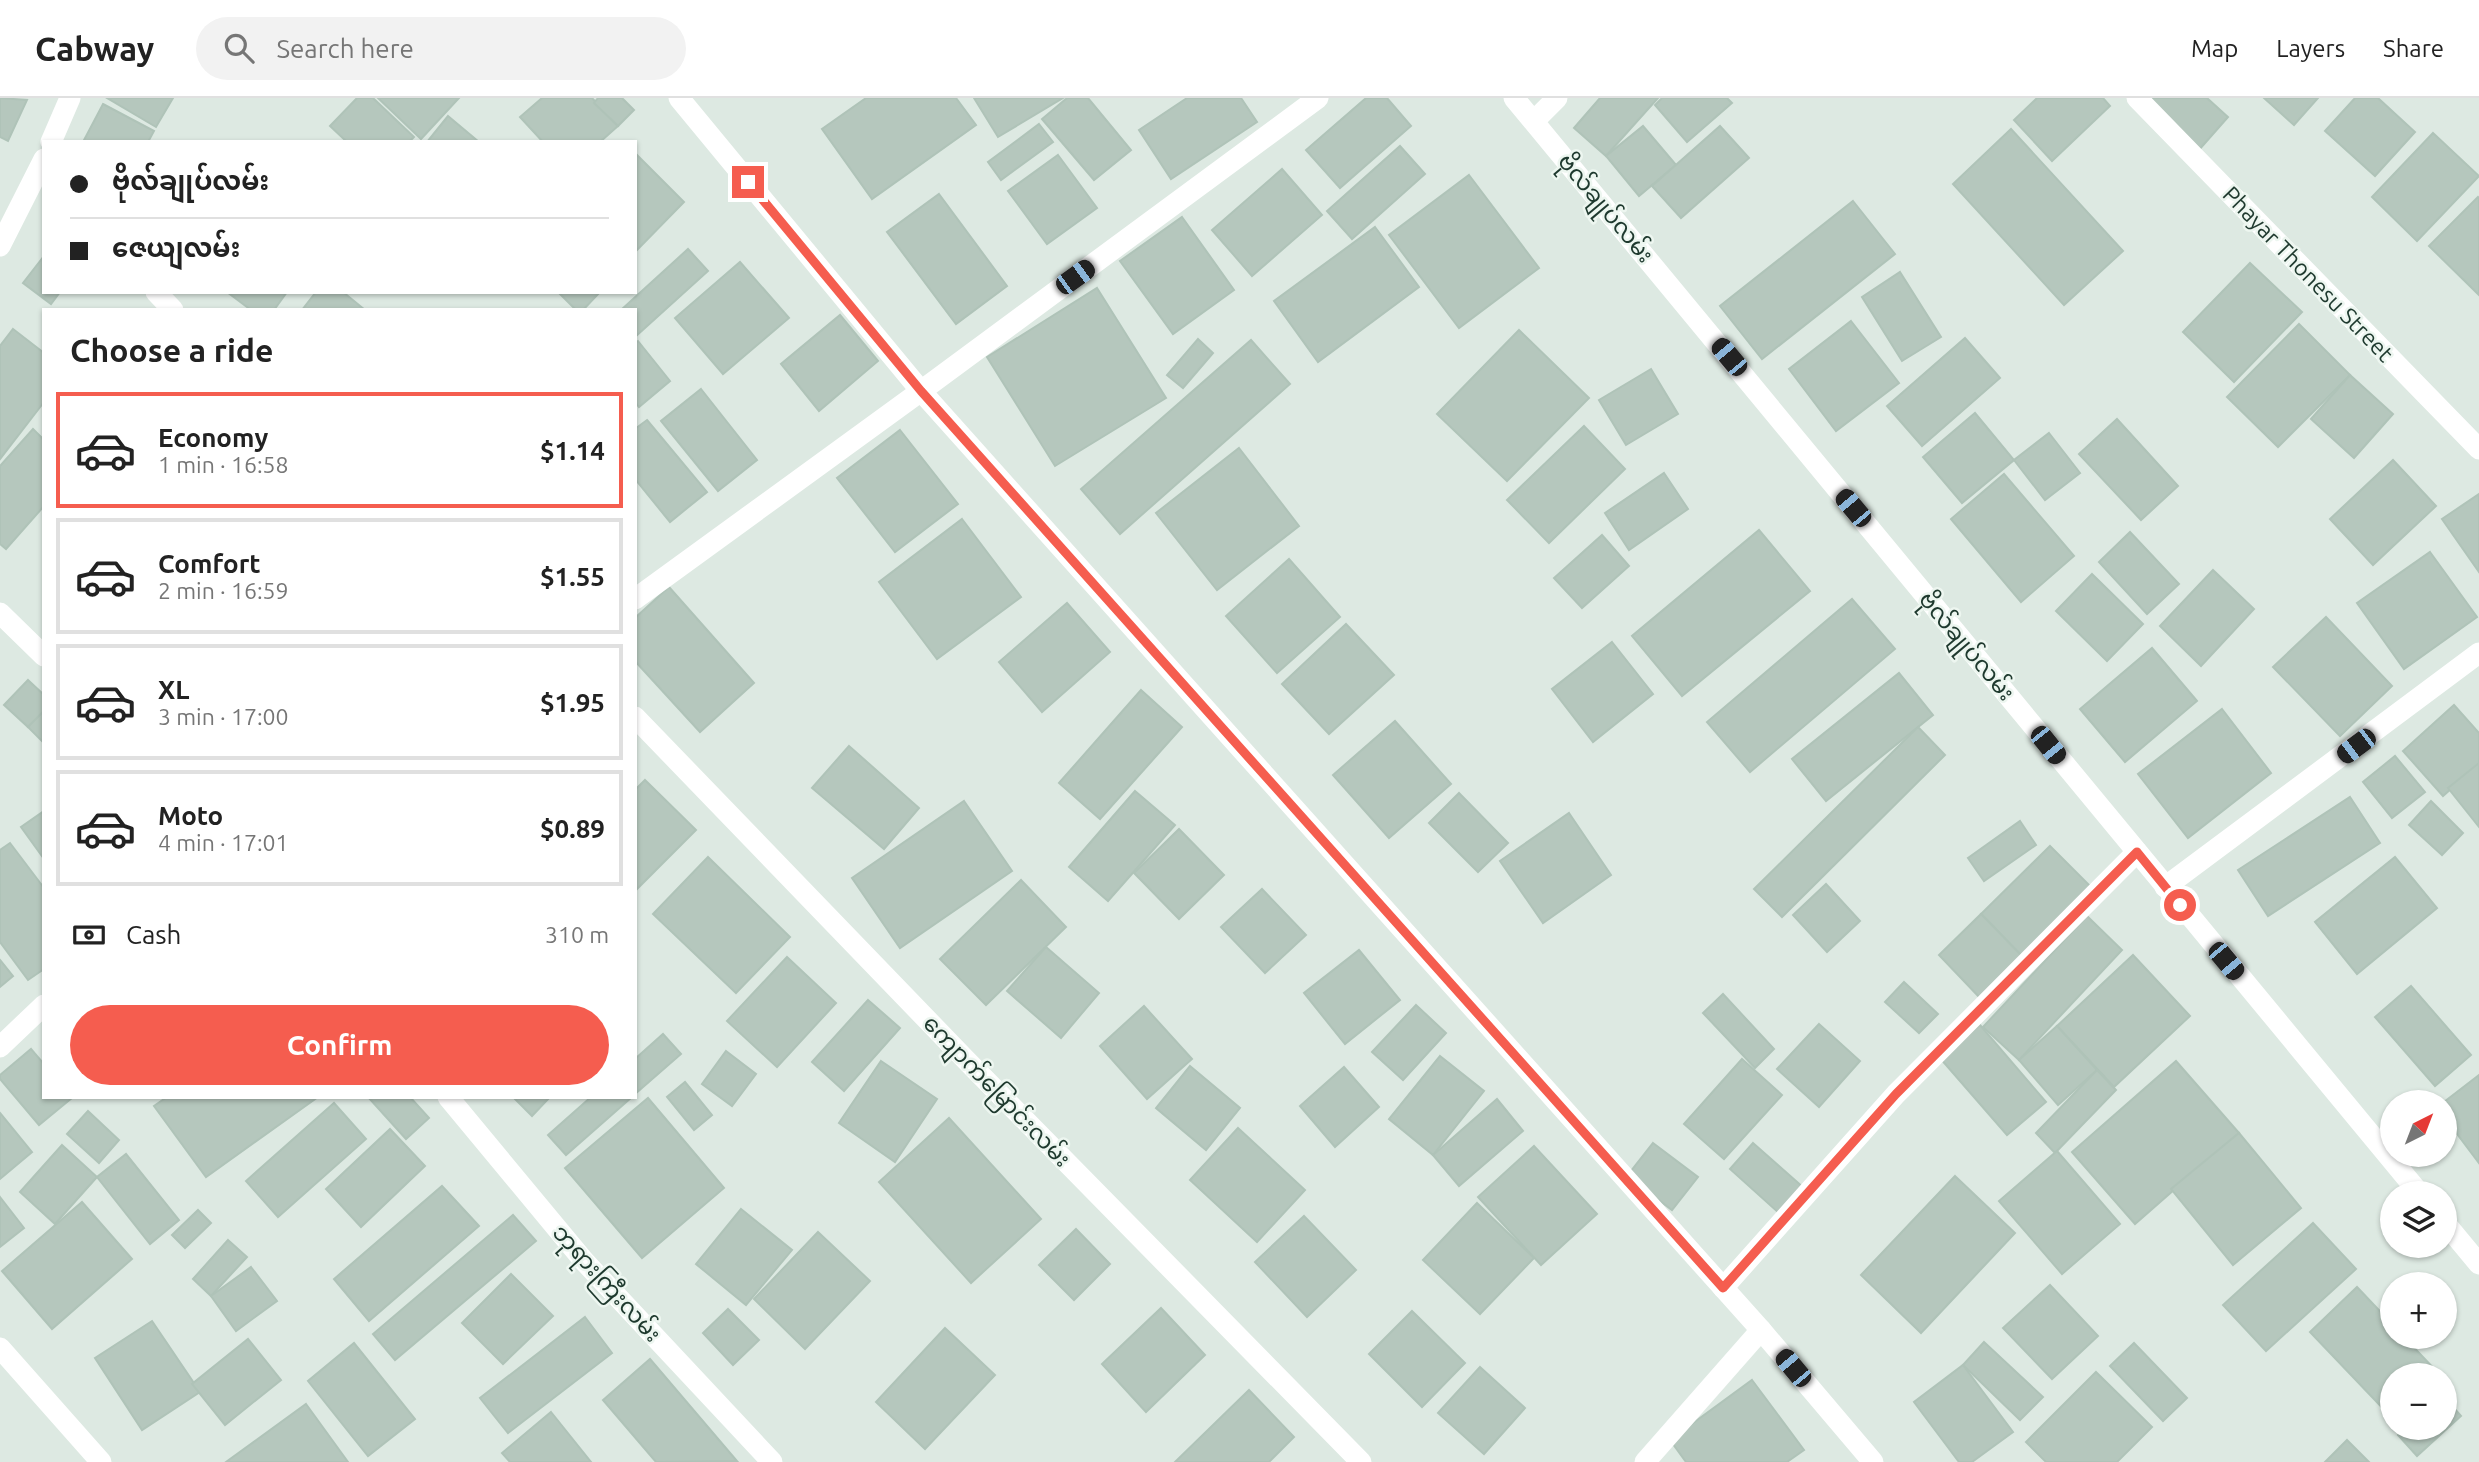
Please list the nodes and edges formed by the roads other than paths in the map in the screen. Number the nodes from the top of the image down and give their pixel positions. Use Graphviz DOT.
graph roads {
  1 [pos="70,98"];
  2 [pos="679,98"];
  3 [pos="1318,98"];
  4 [pos="1514,98"];
  5 [pos="1557,98"];
  6 [pos="2137,98"];
  7 [pos="1534,121"];
  8 [pos="52,140"];
  9 [pos="42,171"];
  10 [pos="0,246"];
  11 [pos="158,294"];
  12 [pos="171,308"];
  13 [pos="921,391"];
  14 [pos="2479,449"];
  15 [pos="637,598"];
  16 [pos="0,613"];
  17 [pos="2479,653"];
  18 [pos="42,654"];
  19 [pos="637,719"];
  20 [pos="2137,852"];
  21 [pos="2165,887"];
  22 [pos="42,1007"];
  23 [pos="0,1047"];
  24 [pos="450,1099"];
  25 [pos="2409,1181"];
  26 [pos="2457,1237"];
  27 [pos="2479,1264"];
  28 [pos="1723,1288"];
  29 [pos="1760,1330"];
  30 [pos="0,1348"];
  31 [pos="101,1462"];
  32 [pos="772,1462"];
  33 [pos="1361,1462"];
  34 [pos="1645,1462"];
  35 [pos="1874,1462"];
  1 -- 8 [label="street"];
  2 -- 13 [label="street"];
  3 -- 13 [label="street"];
  4 -- 7 [label="street, ဗိုလ်ချုပ်လမ်း"];
  5 -- 7 [label="street"];
  6 -- 14 [label="street, Phayar Thonesu Street"];
  7 -- 20 [label="street, ဗိုလ်ချုပ်လမ်း"];
  9 -- 10 [label="street"];
  11 -- 12 [label="street"];
  13 -- 15 [label="street"];
  13 -- 28 [label="street"];
  16 -- 18 [label="street"];
  17 -- 21 [label="street"];
  19 -- 33 [label="street, ကျောက်မြောင်းလမ်း"];
  20 -- 21 [label="street, ဗိုလ်ချုပ်လမ်း"];
  20 -- 28 [label="street"];
  21 -- 25 [label="street, ဗိုလ်ချုပ်လမ်း"];
  22 -- 23 [label="street"];
  24 -- 32 [label="street, ဘုရားကြီးလမ်း"];
  26 -- 27 [label="street"];
  28 -- 29 [label="street"];
  29 -- 34 [label="street"];
  29 -- 35 [label="street"];
  30 -- 31 [label="street"];
}
